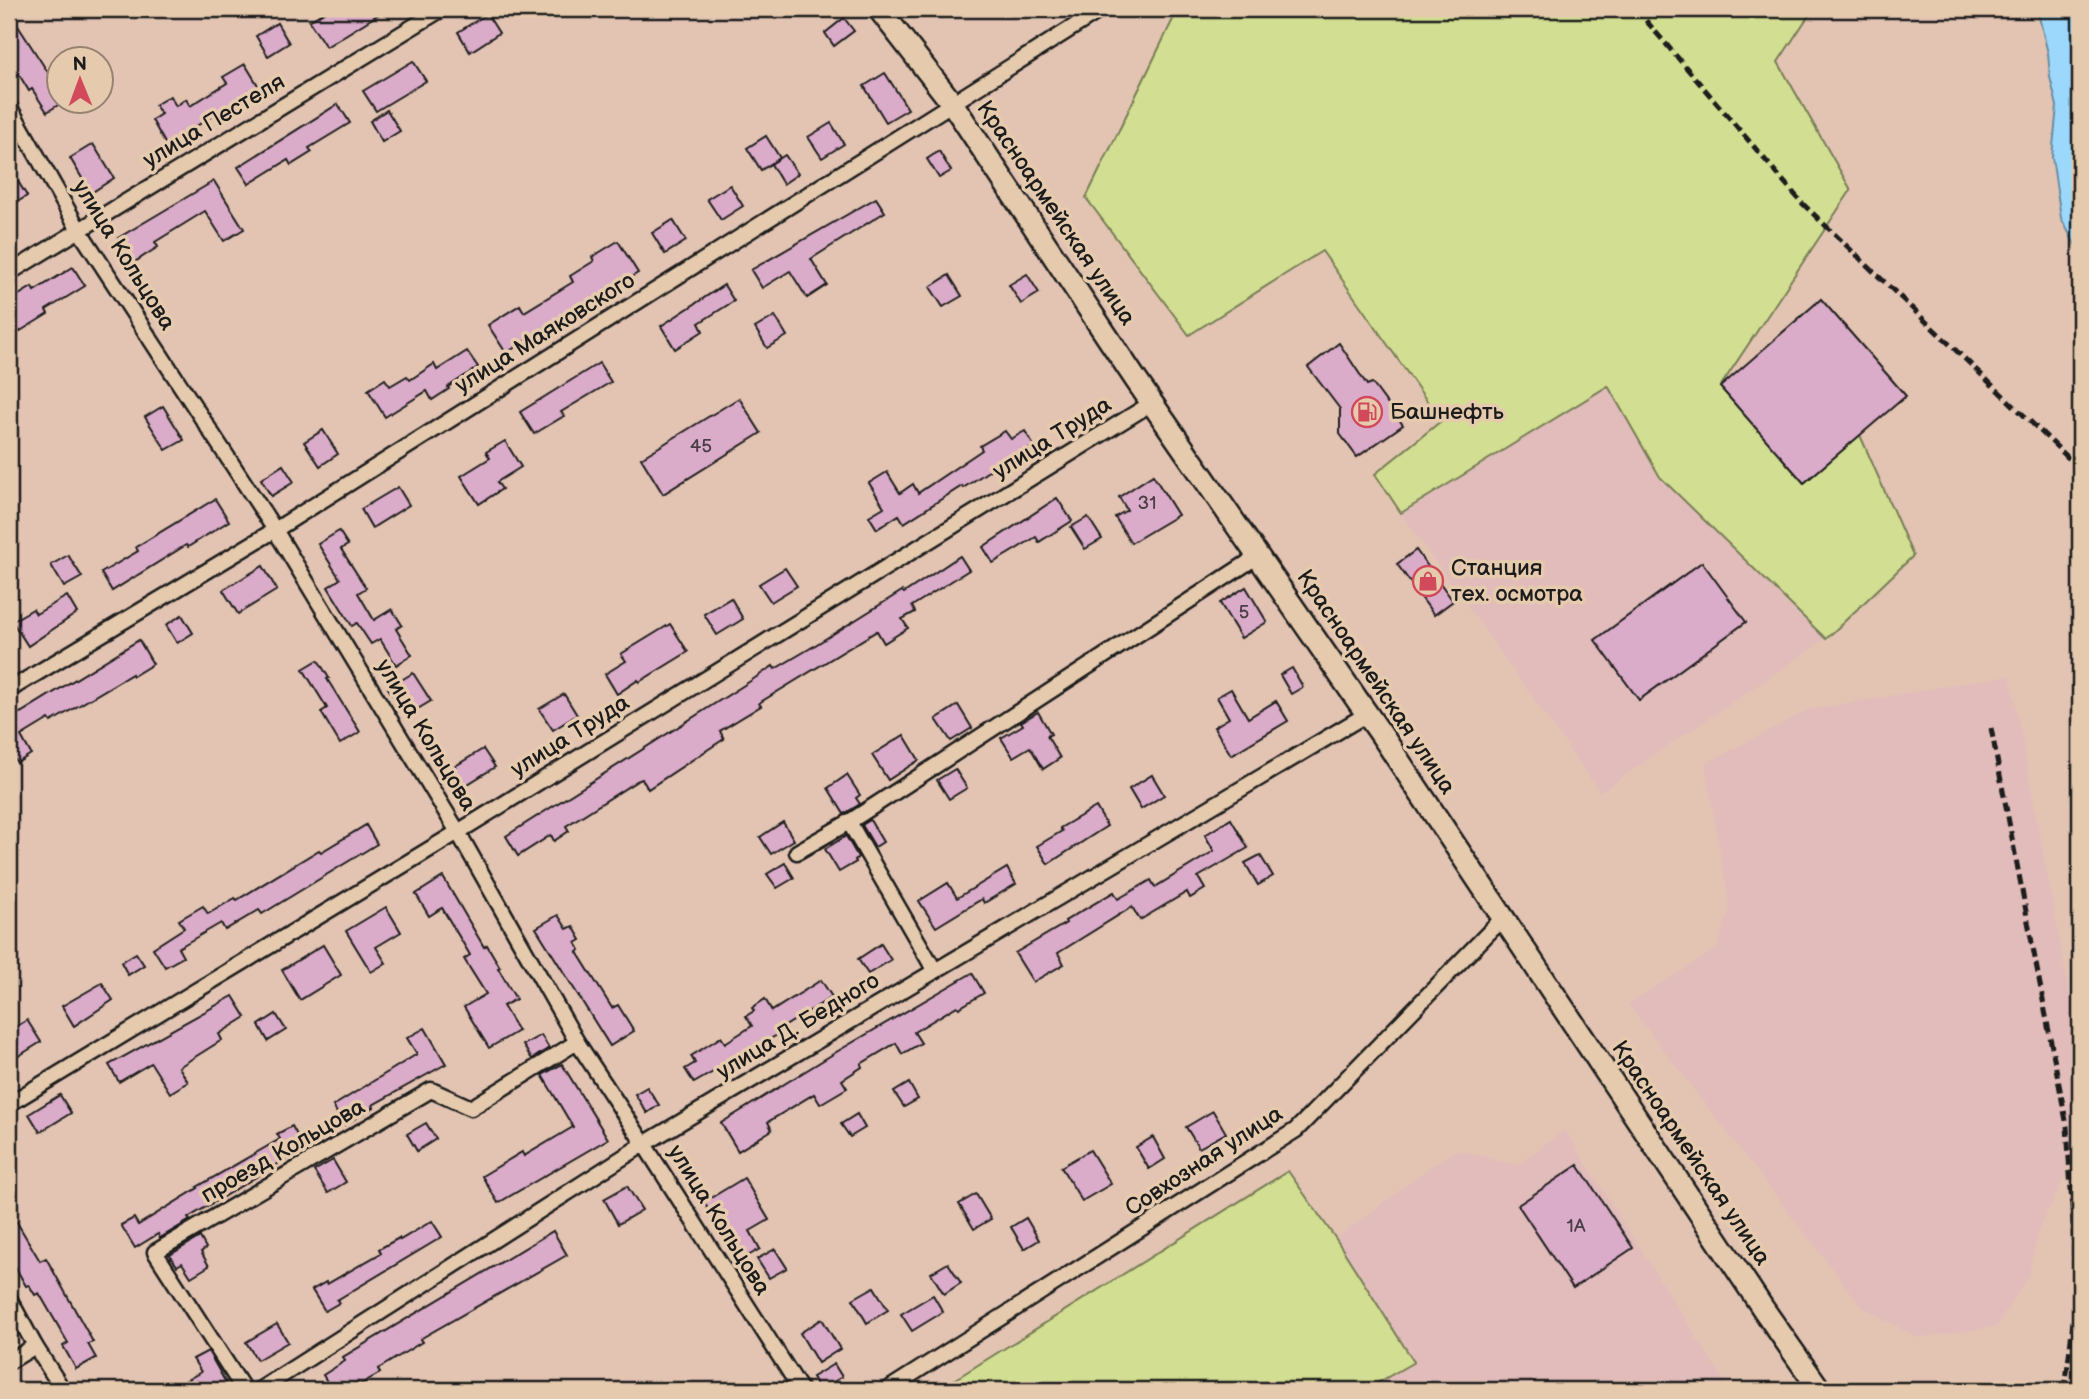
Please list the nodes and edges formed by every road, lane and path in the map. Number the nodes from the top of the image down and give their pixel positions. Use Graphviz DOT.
graph roads {
  1 [pos="442,9"];
  2 [pos="879,9"];
  3 [pos="1102,9"];
  4 [pos="952,103"];
  5 [pos="9,106"];
  6 [pos="79,230"];
  7 [pos="9,273"];
  8 [pos="1152,402"];
  9 [pos="275,530"];
  10 [pos="1258,556"];
  11 [pos="9,690"];
  12 [pos="1367,714"];
  13 [pos="849,822"];
  14 [pos="458,832"];
  15 [pos="797,852"];
  16 [pos="1503,918"];
  17 [pos="935,971"];
  18 [pos="577,1042"];
  19 [pos="9,1104"];
  20 [pos="644,1144"];
  21 [pos="9,1298"];
  22 [pos="35,1346"];
  23 [pos="9,1362"];
  24 [pos="63,1390"];
  25 [pos="244,1390"];
  26 [pos="259,1390"];
  27 [pos="801,1390"];
  28 [pos="887,1390"];
  29 [pos="1820,1390"];
  1 -- 6 [label="street, улица Пестеля"];
  2 -- 4 [label="main road, Красноармейская улица"];
  3 -- 4 [label="street, улица Маяковского"];
  4 -- 8 [label="main road, Красноармейская улица"];
  4 -- 9 [label="street, улица Маяковского"];
  5 -- 6 [label="street, улица Кольцова"];
  6 -- 7 [label="street, улица Пестеля"];
  6 -- 9 [label="street, улица Кольцова"];
  8 -- 10 [label="main road, Красноармейская улица"];
  8 -- 14 [label="street, улица Труда"];
  9 -- 11 [label="street, улица Маяковского"];
  9 -- 14 [label="street, улица Кольцова"];
  10 -- 12 [label="main road, Красноармейская улица"];
  10 -- 13 [label="street"];
  12 -- 16 [label="main road, Красноармейская улица"];
  12 -- 17 [label="street, улица Д. Бедного"];
  13 -- 15 [label="street"];
  13 -- 17 [label="street"];
  14 -- 18 [label="street, улица Кольцова"];
  14 -- 19 [label="street, улица Труда"];
  16 -- 28 [label="street, Совхозная улица"];
  16 -- 29 [label="main road, Красноармейская улица"];
  17 -- 20 [label="street, улица Д. Бедного"];
  18 -- 20 [label="street, улица Кольцова"];
  18 -- 25 [label="street, проезд Кольцова"];
  20 -- 26 [label="street, улица Д. Бедного"];
  20 -- 27 [label="street, улица Кольцова"];
  21 -- 22 [label="street"];
  22 -- 23 [label="street"];
  22 -- 24 [label="street"];
}
